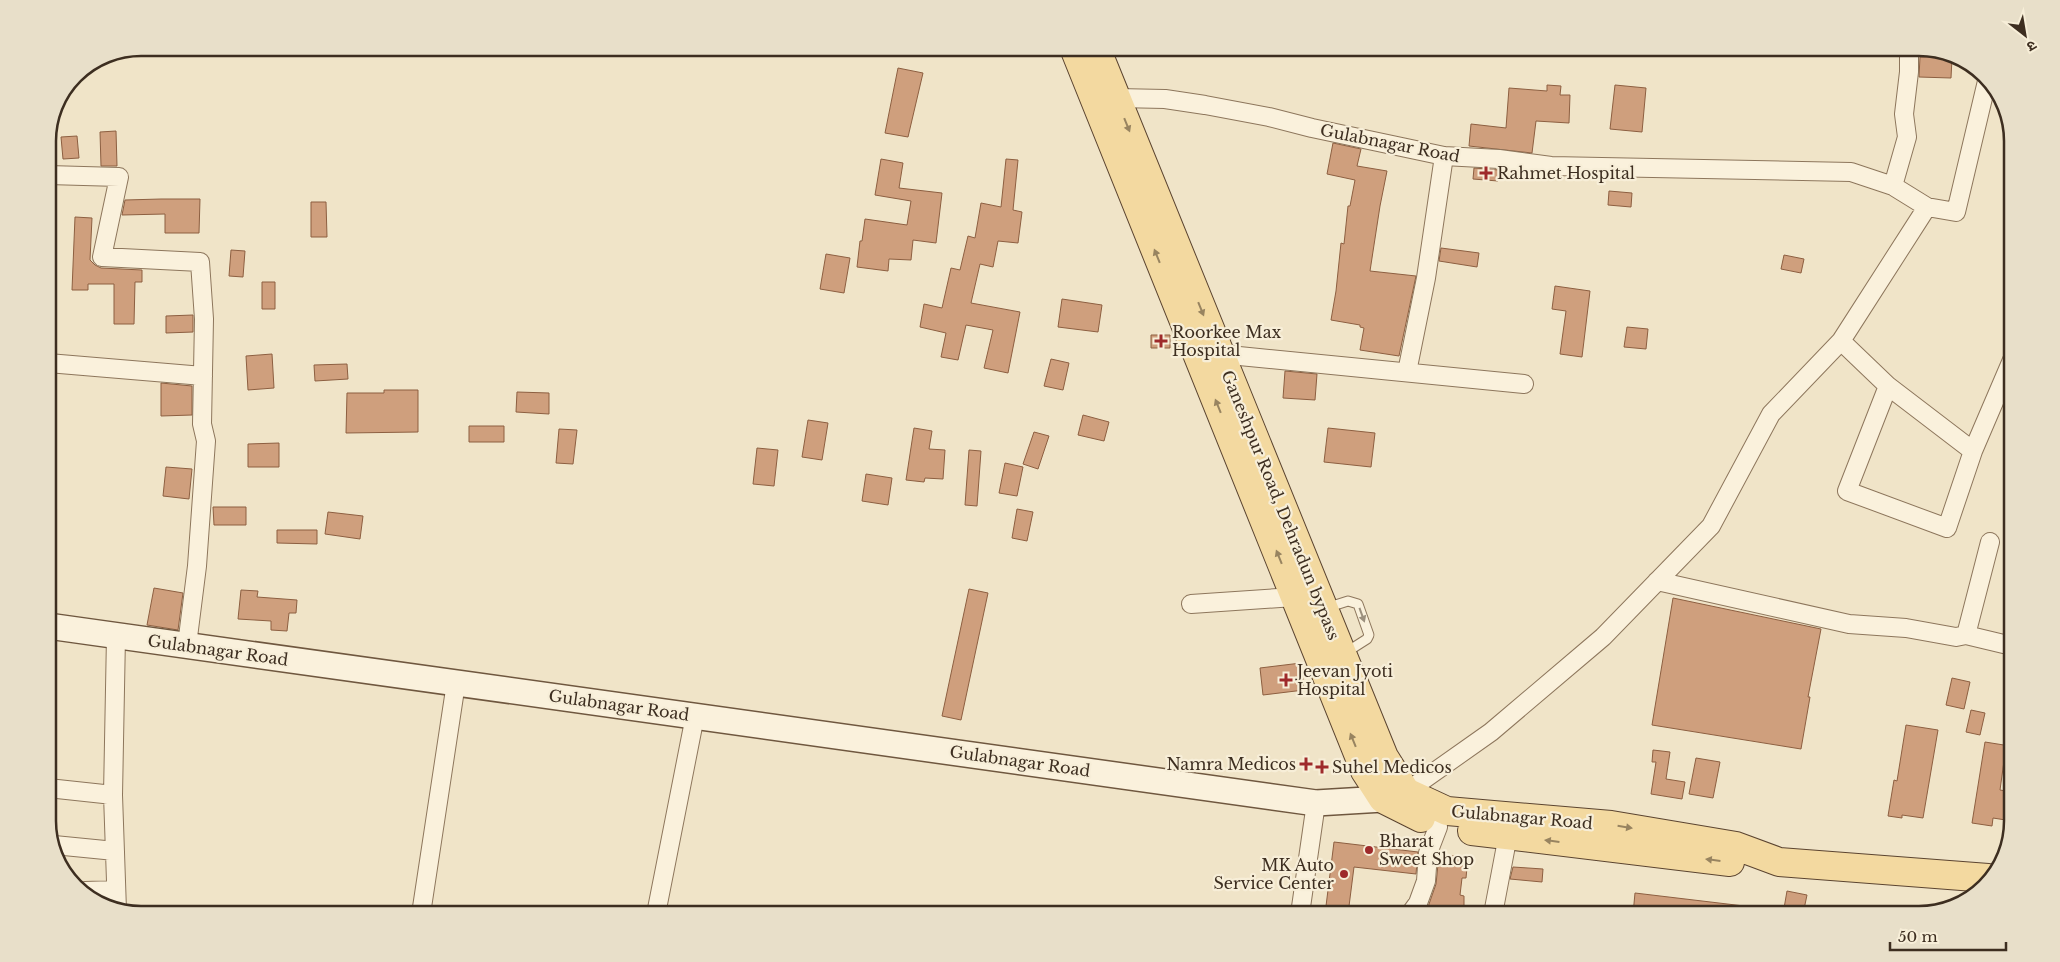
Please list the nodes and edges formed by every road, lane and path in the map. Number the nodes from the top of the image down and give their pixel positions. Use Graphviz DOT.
graph roads {
  1 [pos="1077,56"];
  2 [pos="1099,56"];
  3 [pos="1909,56"];
  4 [pos="1985,88"];
  5 [pos="1117,98"];
  6 [pos="1444,156"];
  7 [pos="56,175"];
  8 [pos="1893,186"];
  9 [pos="1927,207"];
  10 [pos="1841,341"];
  11 [pos="1219,354"];
  12 [pos="56,364"];
  13 [pos="1407,372"];
  14 [pos="203,376"];
  15 [pos="2004,379"];
  16 [pos="1524,384"];
  17 [pos="1888,386"];
  18 [pos="1973,451"];
  19 [pos="1990,542"];
  20 [pos="1657,581"];
  21 [pos="1294,597"];
  22 [pos="1190,604"];
  23 [pos="56,627"];
  24 [pos="1966,635"];
  25 [pos="116,636"];
  26 [pos="2004,644"];
  27 [pos="187,645"];
  28 [pos="456,683"];
  29 [pos="695,716"];
  30 [pos="56,789"];
  31 [pos="113,795"];
  32 [pos="1394,796"];
  33 [pos="1316,803"];
  34 [pos="1438,827"];
  35 [pos="1508,835"];
  36 [pos="60,846"];
  37 [pos="115,851"];
  38 [pos="1779,862"];
  39 [pos="1982,878"];
  40 [pos="116,890"];
  41 [pos="94,891"];
  42 [pos="117,901"];
  43 [pos="422,906"];
  44 [pos="658,906"];
  45 [pos="1301,906"];
  46 [pos="1416,906"];
  47 [pos="1495,906"];
  21 -- 1 [label="main road, one-way"];
  2 -- 5 [label="main road, Ganeshpur Road, Dehradun bypass"];
  3 -- 8 [label="street"];
  4 -- 9 [label="street, Gulabnagar Road"];
  5 -- 6 [label="street, Gulabnagar Road"];
  5 -- 11 [label="main road, Ganeshpur Road, Dehradun bypass, one-way"];
  6 -- 8 [label="street, Gulabnagar Road"];
  6 -- 13 [label="street"];
  7 -- 14 [label="street"];
  8 -- 9 [label="street, Gulabnagar Road"];
  9 -- 10 [label="street"];
  10 -- 17 [label="street"];
  10 -- 20 [label="street"];
  11 -- 13 [label="street"];
  11 -- 32 [label="main road, Ganeshpur Road, Dehradun bypass, one-way"];
  12 -- 14 [label="street"];
  13 -- 16 [label="street"];
  14 -- 27 [label="street"];
  15 -- 18 [label="street"];
  17 -- 18 [label="street"];
  17 -- 18 [label="street"];
  19 -- 24 [label="street"];
  20 -- 24 [label="street"];
  20 -- 32 [label="street"];
  21 -- 22 [label="street"];
  32 -- 21 [label="main road, one-way"];
  23 -- 25 [label="main road, Gulabnagar Road"];
  24 -- 26 [label="street"];
  25 -- 27 [label="main road, Gulabnagar Road"];
  25 -- 31 [label="street"];
  27 -- 28 [label="main road, Gulabnagar Road"];
  28 -- 29 [label="main road, Gulabnagar Road"];
  28 -- 43 [label="street"];
  29 -- 33 [label="main road, Gulabnagar Road"];
  29 -- 44 [label="street"];
  30 -- 31 [label="street"];
  31 -- 37 [label="street"];
  32 -- 33 [label="main road, Gulabnagar Road"];
  32 -- 34 [label="main road"];
  32 -- 38 [label="main road, Gulabnagar Road, one-way"];
  33 -- 45 [label="street"];
  34 -- 35 [label="main road"];
  34 -- 46 [label="street"];
  38 -- 35 [label="main road, one-way"];
  35 -- 47 [label="street"];
  36 -- 37 [label="street"];
  37 -- 40 [label="street"];
  38 -- 39 [label="main road, Gulabnagar Road"];
  40 -- 41 [label="street"];
  40 -- 42 [label="street"];
}
